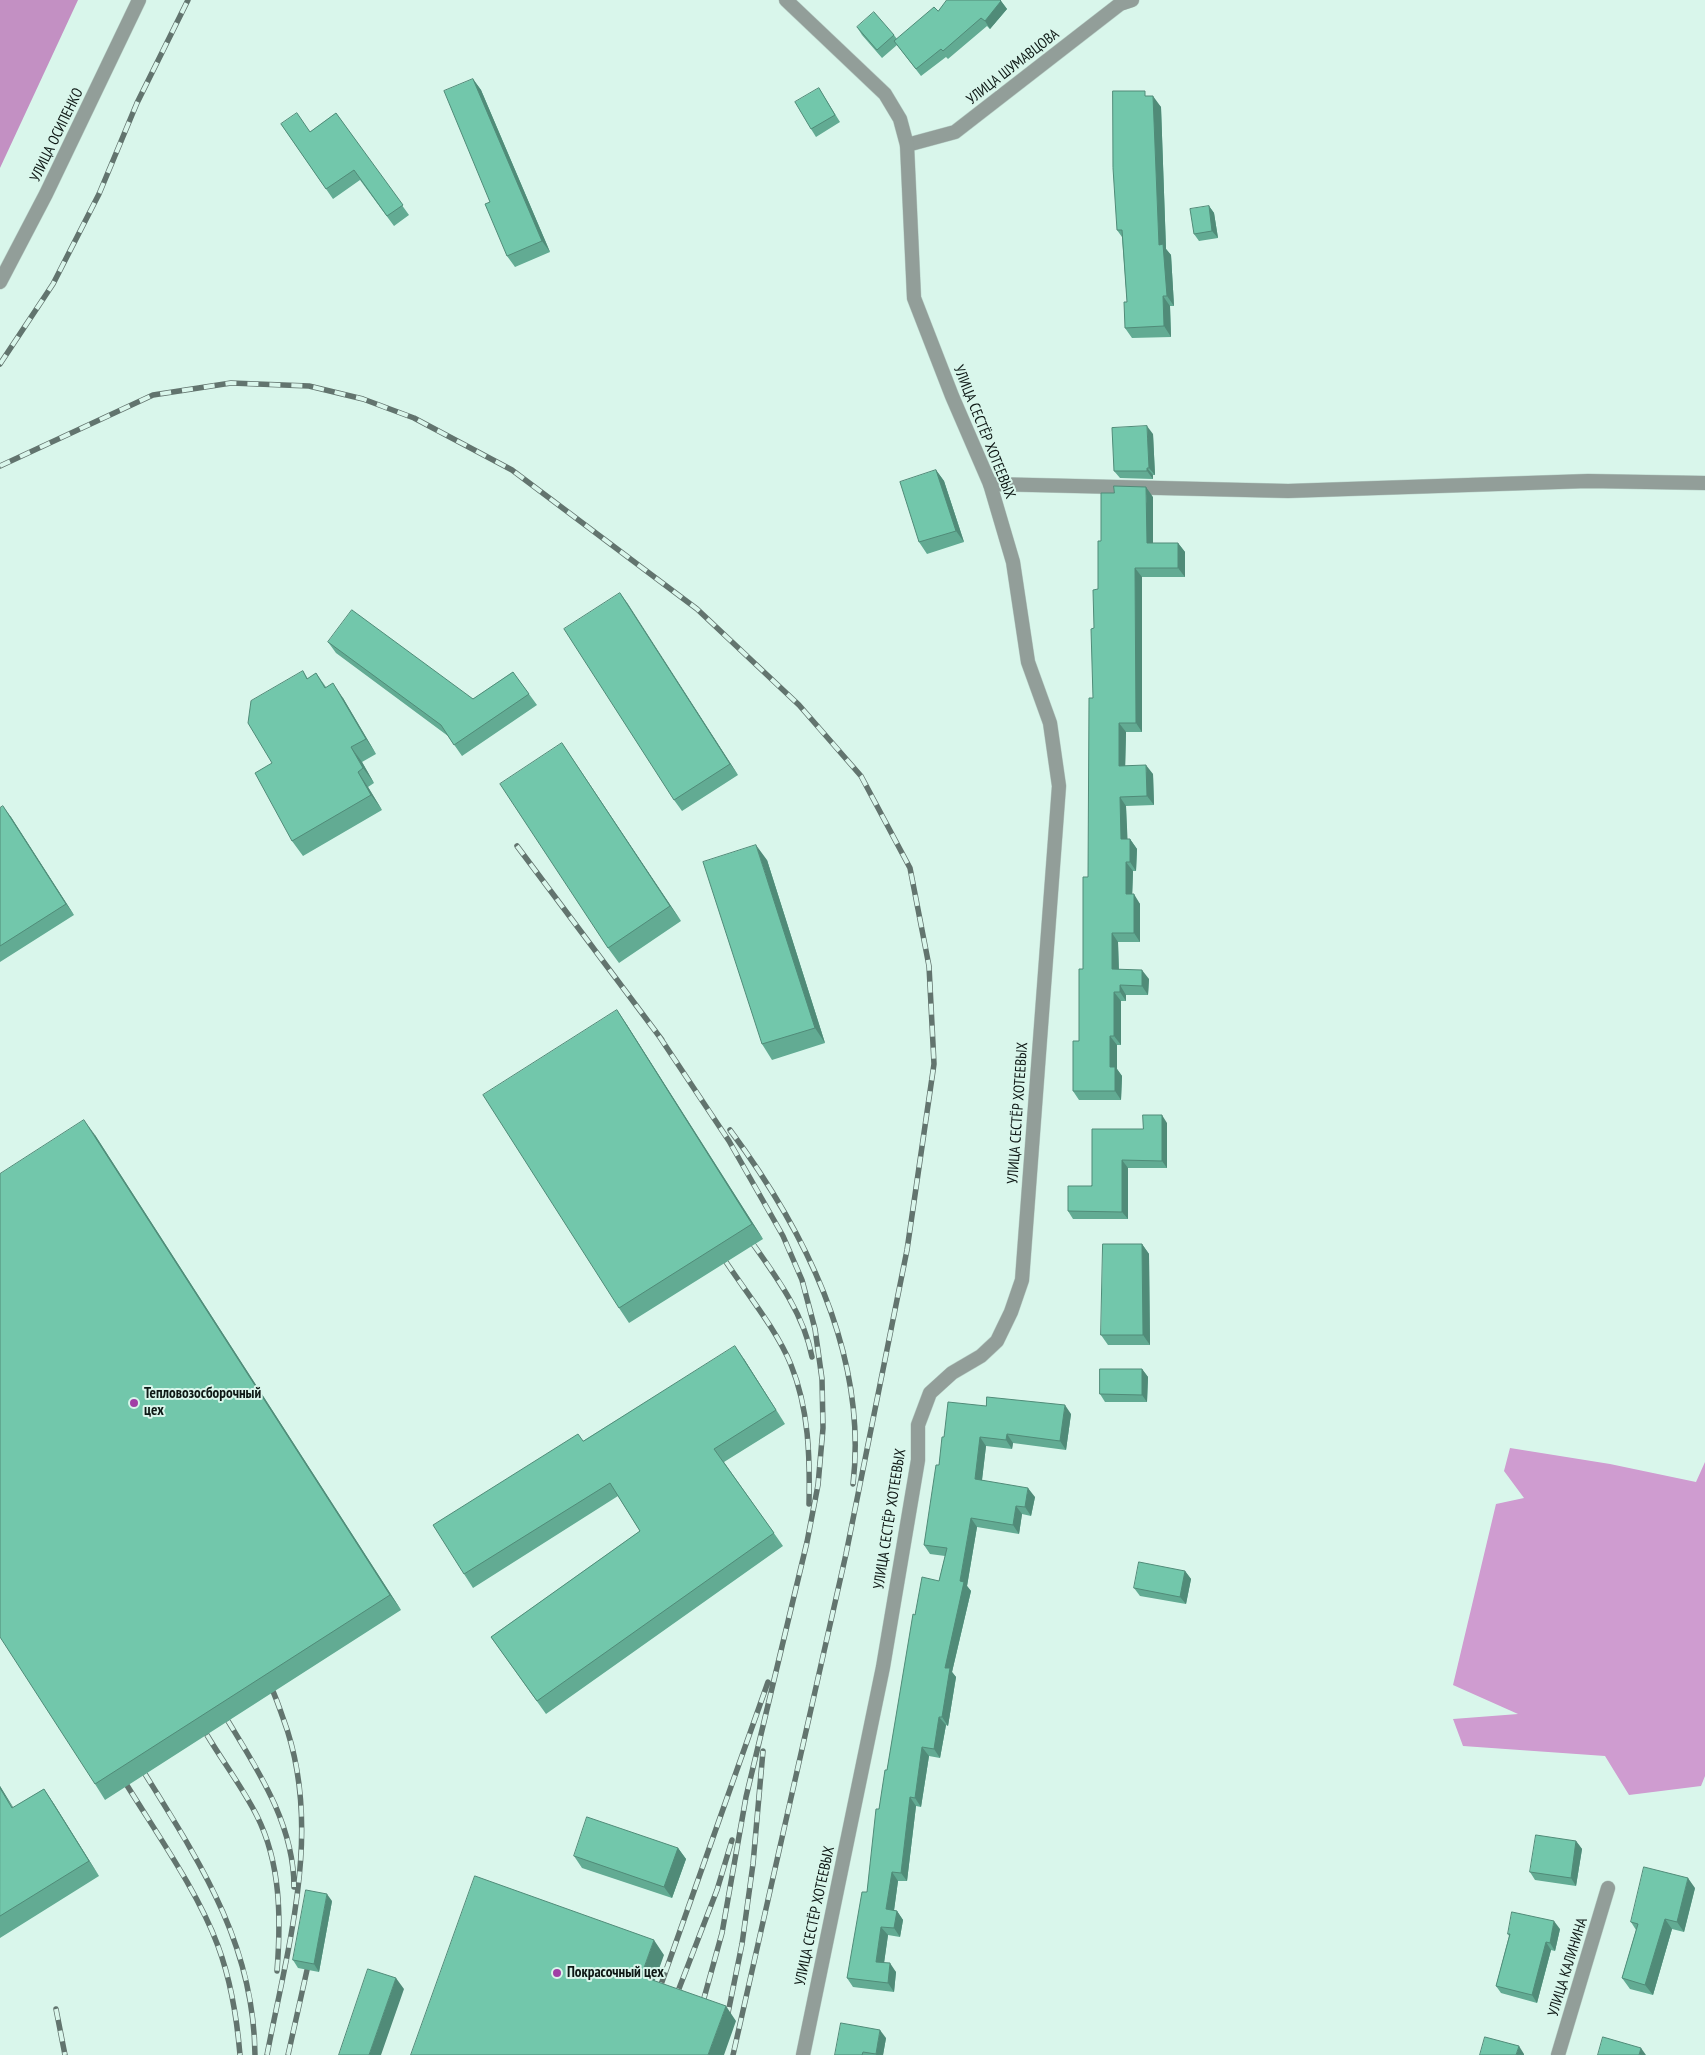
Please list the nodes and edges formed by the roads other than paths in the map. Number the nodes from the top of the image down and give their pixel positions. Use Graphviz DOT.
graph roads {
  1 [pos="139,0"];
  2 [pos="786,0"];
  3 [pos="1132,0"];
  4 [pos="907,145"];
  5 [pos="0,282"];
  6 [pos="1705,482"];
  7 [pos="990,484"];
  8 [pos="1608,1888"];
  9 [pos="803,2055"];
  10 [pos="1558,2055"];
  1 -- 5 [label="street, УЛИЦА ОСИПЕНКО"];
  2 -- 4 [label="street, УЛИЦА СЕСТЁР ХОТЕЕВЫХ"];
  3 -- 4 [label="street, УЛИЦА ШУМАВЦОВА"];
  4 -- 7 [label="street, УЛИЦА СЕСТЁР ХОТЕЕВЫХ"];
  6 -- 7 [label="street"];
  7 -- 9 [label="street, УЛИЦА СЕСТЁР ХОТЕЕВЫХ"];
  8 -- 10 [label="street, УЛИЦА КАЛИНИНА"];
}
